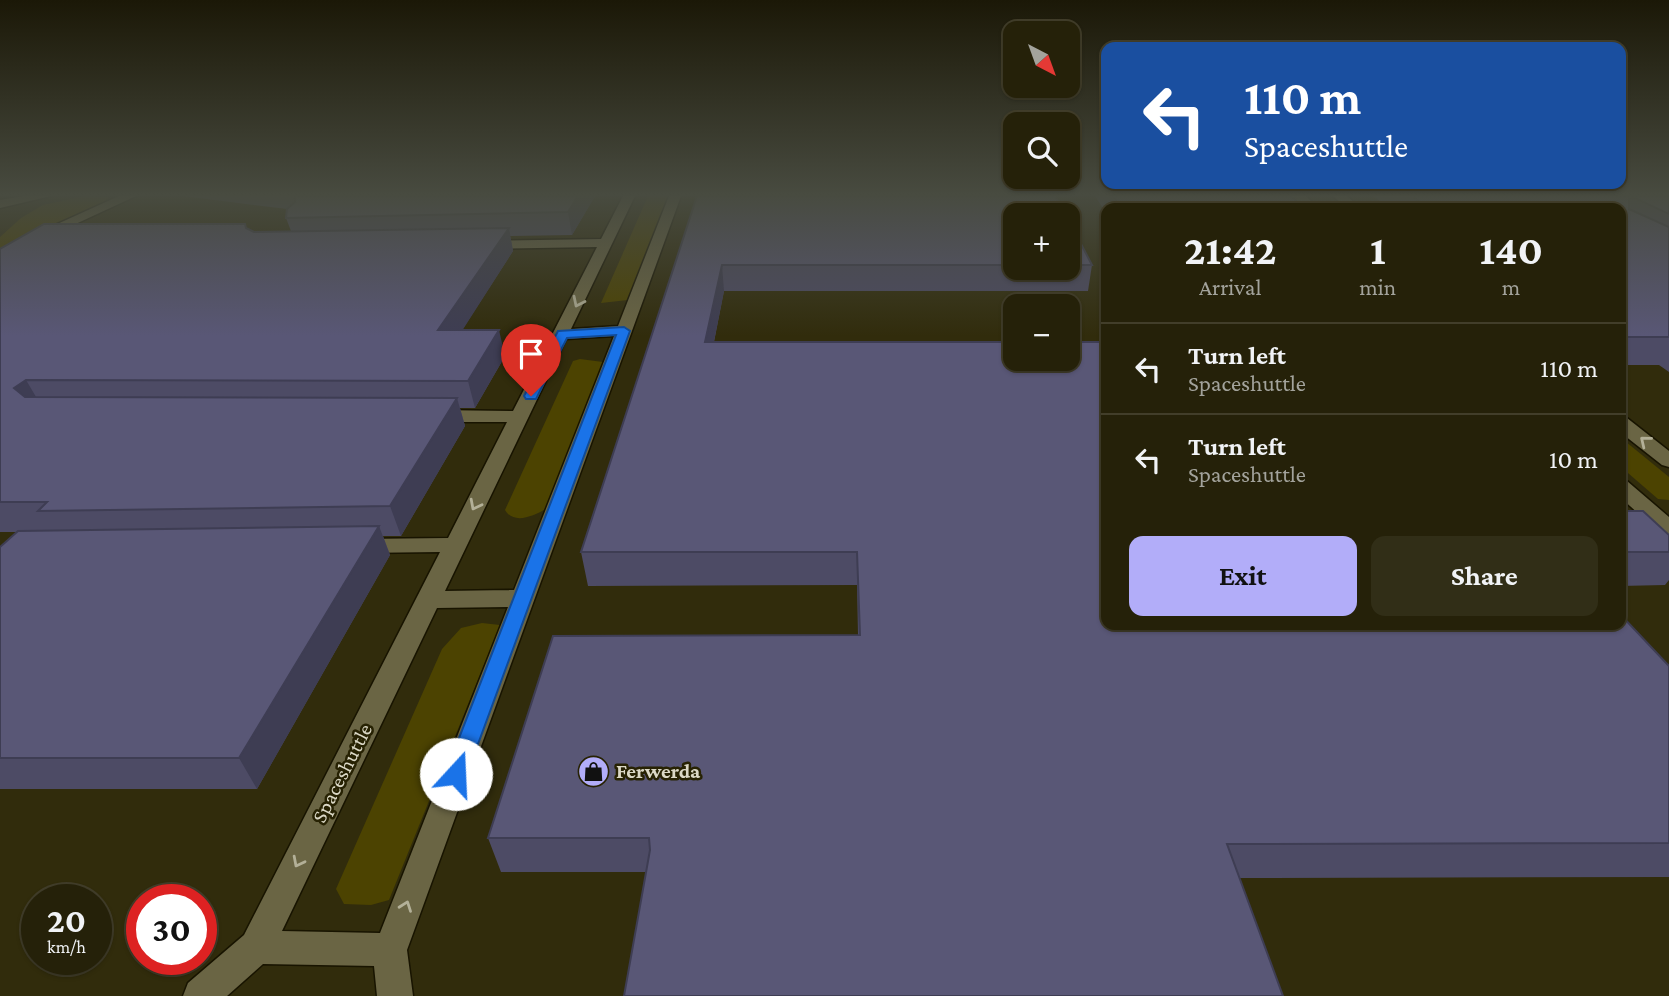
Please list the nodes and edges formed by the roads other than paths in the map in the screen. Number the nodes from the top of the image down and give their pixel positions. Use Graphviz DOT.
graph roads {
  1 [pos="28,242"];
  2 [pos="657,242"];
  3 [pos="606,243"];
  4 [pos="469,245"];
  5 [pos="0,255"];
  6 [pos="624,331"];
  7 [pos="562,334"];
  8 [pos="411,416"];
  9 [pos="521,417"];
  10 [pos="1626,427"];
  11 [pos="1669,461"];
  12 [pos="1626,490"];
  13 [pos="1665,521"];
  14 [pos="455,545"];
  15 [pos="331,546"];
  16 [pos="521,598"];
  17 [pos="429,600"];
  18 [pos="256,947"];
  19 [pos="390,950"];
  20 [pos="201,996"];
  21 [pos="395,996"];
  1 -- 5 [label="street"];
  2 -- 6 [label="street"];
  3 -- 4 [label="street"];
  3 -- 7 [label="street, Spaceshuttle, one-way"];
  6 -- 7 [label="street"];
  6 -- 16 [label="street"];
  7 -- 9 [label="street, Spaceshuttle"];
  8 -- 9 [label="street"];
  9 -- 14 [label="street, Spaceshuttle, one-way"];
  11 -- 10 [label="street, one-way"];
  12 -- 13 [label="street"];
  14 -- 15 [label="street"];
  14 -- 17 [label="street, Spaceshuttle"];
  16 -- 17 [label="street"];
  19 -- 16 [label="street, one-way"];
  17 -- 18 [label="street, Spaceshuttle, one-way"];
  18 -- 19 [label="street"];
  18 -- 20 [label="street, Spaceshuttle"];
  19 -- 21 [label="street"];
}
